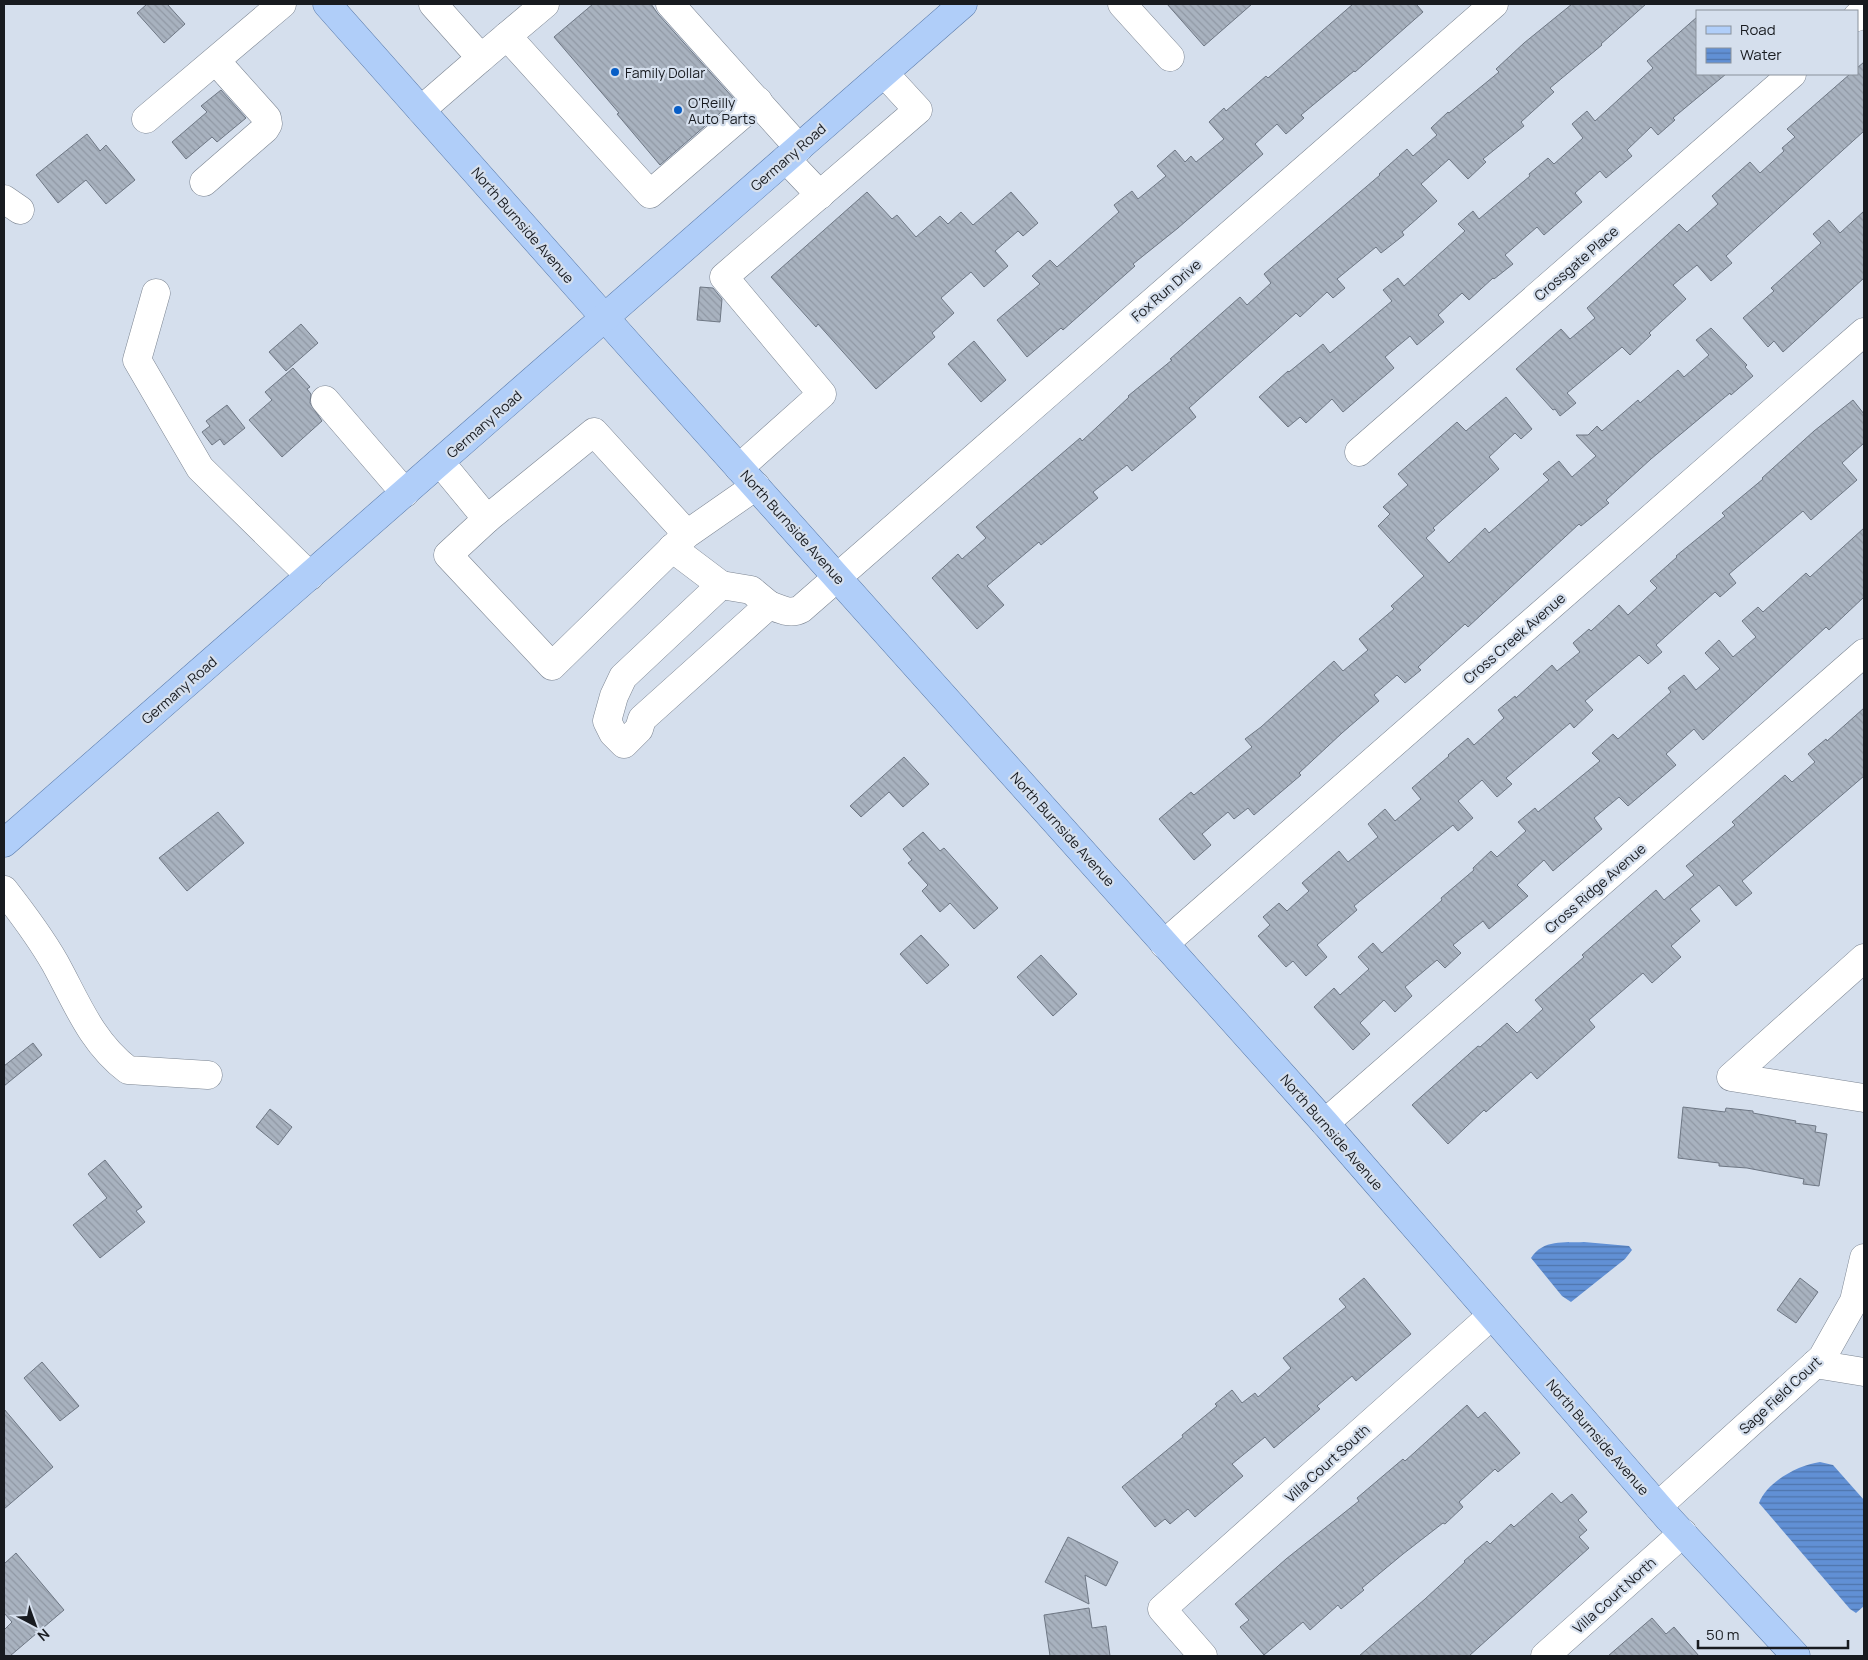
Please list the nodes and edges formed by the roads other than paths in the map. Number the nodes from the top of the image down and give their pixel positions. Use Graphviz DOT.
graph roads {
  1 [pos="282,4"];
  2 [pos="327,4"];
  3 [pos="433,4"];
  4 [pos="670,4"];
  5 [pos="963,4"];
  6 [pos="1122,4"];
  7 [pos="1494,4"];
  8 [pos="530,8"];
  9 [pos="507,36"];
  10 [pos="1170,57"];
  11 [pos="481,58"];
  12 [pos="216,61"];
  13 [pos="884,73"];
  14 [pos="1791,75"];
  15 [pos="758,101"];
  16 [pos="421,110"];
  17 [pos="146,120"];
  18 [pos="793,153"];
  19 [pos="204,182"];
  20 [pos="820,195"];
  21 [pos="156,293"];
  22 [pos="605,318"];
  23 [pos="1864,332"];
  24 [pos="325,400"];
  25 [pos="1359,452"];
  26 [pos="440,462"];
  27 [pos="748,477"];
  28 [pos="405,493"];
  29 [pos="487,519"];
  30 [pos="679,541"];
  31 [pos="310,576"];
  32 [pos="837,576"];
  33 [pos="721,585"];
  34 [pos="769,605"];
  35 [pos="1864,653"];
  36 [pos="4,843"];
  37 [pos="4,890"];
  38 [pos="1164,944"];
  39 [pos="1864,958"];
  40 [pos="208,1075"];
  41 [pos="1864,1098"];
  42 [pos="1325,1123"];
  43 [pos="1864,1258"];
  44 [pos="1491,1316"];
  45 [pos="1815,1364"];
  46 [pos="1864,1372"];
  47 [pos="1658,1506"];
  48 [pos="1683,1533"];
  49 [pos="1204,1656"];
  50 [pos="1544,1656"];
  51 [pos="1796,1656"];
  1 -- 12 [label="street"];
  2 -- 16 [label="main road, North Burnside Avenue"];
  3 -- 11 [label="street"];
  4 -- 15 [label="street"];
  5 -- 13 [label="main road, Germany Road"];
  6 -- 10 [label="street"];
  7 -- 32 [label="street, Fox Run Drive"];
  8 -- 9 [label="street"];
  9 -- 11 [label="street"];
  9 -- 15 [label="street"];
  11 -- 16 [label="street"];
  12 -- 17 [label="street"];
  12 -- 19 [label="street"];
  13 -- 18 [label="main road, Germany Road"];
  13 -- 20 [label="street"];
  14 -- 25 [label="street, Crossgate Place"];
  15 -- 18 [label="street"];
  16 -- 22 [label="main road, North Burnside Avenue"];
  18 -- 20 [label="street"];
  18 -- 22 [label="main road, Germany Road"];
  20 -- 27 [label="street"];
  21 -- 31 [label="street"];
  22 -- 26 [label="main road, Germany Road"];
  22 -- 27 [label="main road, North Burnside Avenue"];
  23 -- 38 [label="street, Cross Creek Avenue"];
  24 -- 28 [label="street"];
  26 -- 28 [label="main road, Germany Road"];
  26 -- 29 [label="street"];
  27 -- 30 [label="street"];
  27 -- 32 [label="main road, North Burnside Avenue"];
  28 -- 31 [label="main road, Germany Road"];
  29 -- 30 [label="street"];
  29 -- 30 [label="street"];
  30 -- 33 [label="street"];
  31 -- 36 [label="main road, Germany Road"];
  32 -- 34 [label="street, Fox Run Drive"];
  32 -- 38 [label="main road, North Burnside Avenue"];
  33 -- 34 [label="street"];
  33 -- 34 [label="street"];
  35 -- 42 [label="street, Cross Ridge Avenue"];
  37 -- 40 [label="street"];
  38 -- 42 [label="main road, North Burnside Avenue"];
  39 -- 41 [label="street"];
  42 -- 44 [label="main road, North Burnside Avenue"];
  43 -- 45 [label="street, Sage Field Court"];
  44 -- 47 [label="main road, North Burnside Avenue"];
  44 -- 49 [label="street, Villa Court South"];
  45 -- 46 [label="street"];
  45 -- 47 [label="street, Sage Field Court"];
  47 -- 48 [label="main road, North Burnside Avenue"];
  48 -- 50 [label="street, Villa Court North"];
  48 -- 51 [label="main road, North Burnside Avenue"];
}
